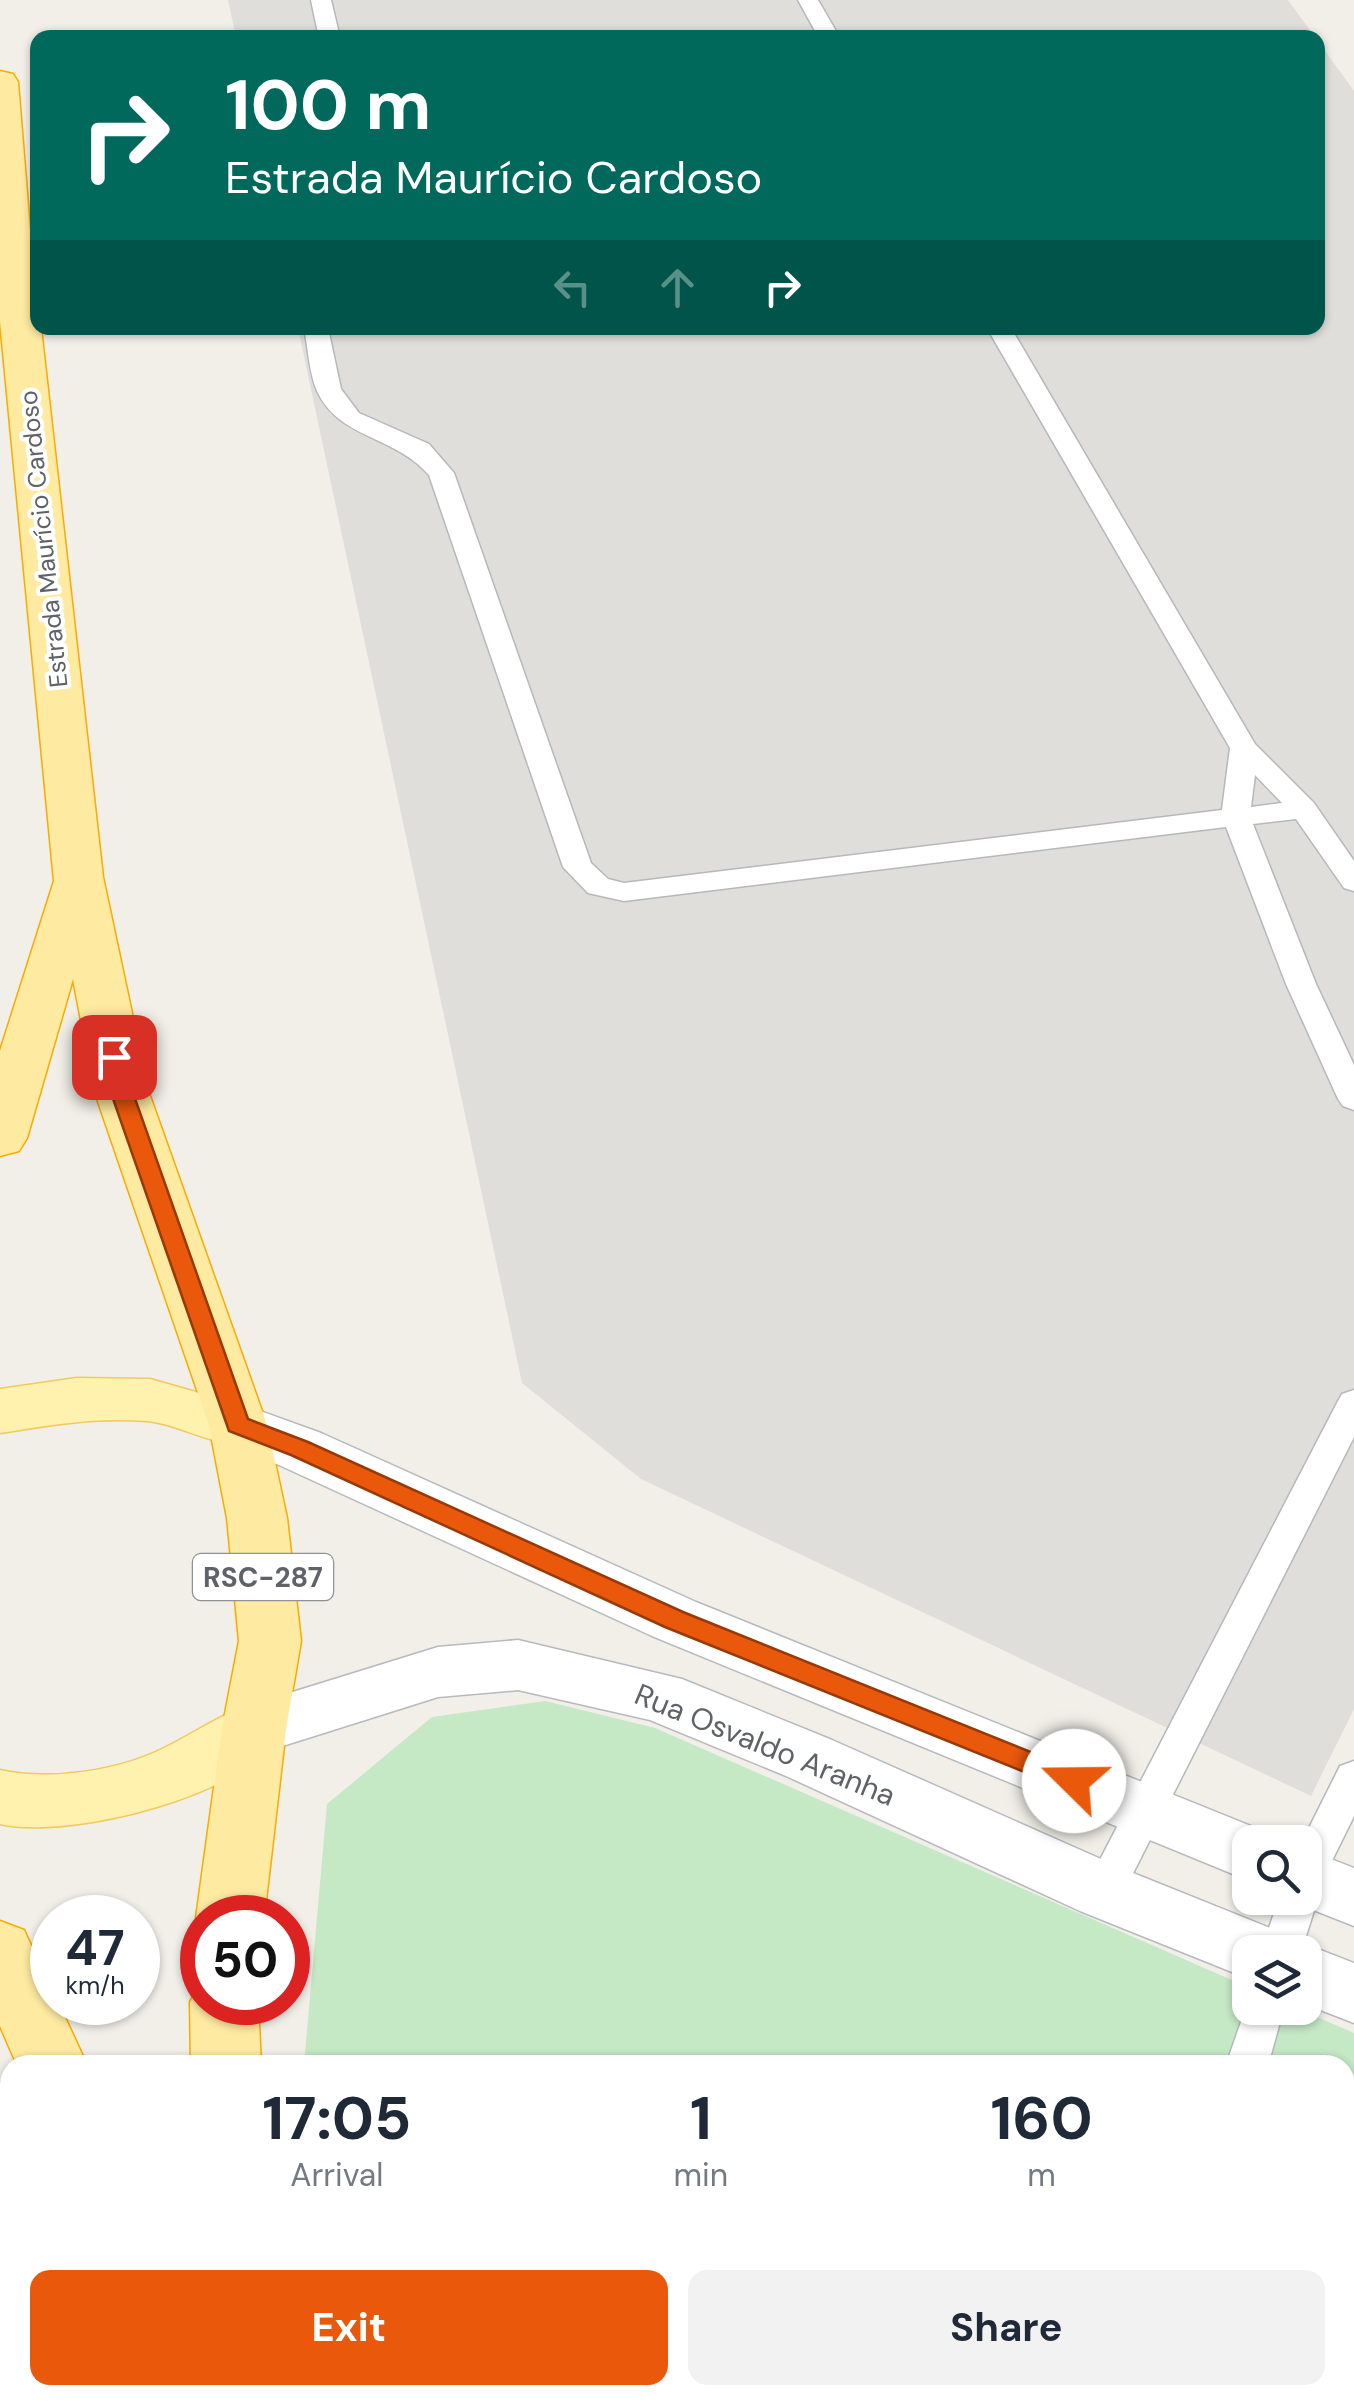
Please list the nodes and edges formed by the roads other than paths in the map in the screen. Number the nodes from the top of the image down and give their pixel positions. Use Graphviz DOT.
graph roads {
  1 [pos="321,0"];
  2 [pos="808,0"];
  3 [pos="328,30"];
  4 [pos="825,30"];
  5 [pos="0,82"];
  6 [pos="2,133"];
  7 [pos="318,335"];
  8 [pos="1003,335"];
  9 [pos="1244,748"];
  10 [pos="1304,809"];
  11 [pos="1236,817"];
  12 [pos="78,877"];
  13 [pos="1354,882"];
  14 [pos="1354,1098"];
  15 [pos="0,1138"];
  16 [pos="1354,1403"];
  17 [pos="0,1411"];
  18 [pos="238,1425"];
  19 [pos="254,1729"];
  20 [pos="1354,1777"];
  21 [pos="0,1798"];
  22 [pos="1146,1810"];
  23 [pos="1322,1842"];
  24 [pos="1232,1846"];
  25 [pos="1322,1884"];
  26 [pos="1104,1891"];
  27 [pos="233,1895"];
  28 [pos="1354,1898"];
  29 [pos="1232,1942"];
  30 [pos="0,1950"];
  31 [pos="1322,1980"];
  32 [pos="1354,1994"];
  33 [pos="225,2025"];
  34 [pos="1259,2025"];
  35 [pos="47,2055"];
  36 [pos="226,2055"];
  37 [pos="1250,2055"];
  1 -- 3 [label="lane"];
  2 -- 4 [label="lane"];
  5 -- 6 [label="highway, Estrada Maurício Cardoso"];
  6 -- 12 [label="highway, Estrada Maurício Cardoso"];
  7 -- 11 [label="lane"];
  8 -- 9 [label="lane"];
  9 -- 10 [label="lane"];
  9 -- 11 [label="lane"];
  10 -- 11 [label="lane"];
  10 -- 13 [label="lane"];
  11 -- 14 [label="lane"];
  12 -- 15 [label="highway, Estrada Maurício Cardoso"];
  12 -- 18 [label="highway, Estrada Maurício Cardoso"];
  16 -- 22 [label="lane"];
  17 -- 18 [label="main road"];
  18 -- 19 [label="highway, Estrada Maurício Cardoso / RSC-287"];
  18 -- 22 [label="main road"];
  19 -- 21 [label="main road"];
  19 -- 26 [label="main road, Rua Osvaldo Aranha"];
  19 -- 27 [label="highway, Estrada Maurício Cardoso / RSC-287"];
  20 -- 23 [label="lane"];
  22 -- 24 [label="main road"];
  22 -- 26 [label="lane"];
  25 -- 28 [label="main road"];
  26 -- 29 [label="main road, Rua Osvaldo Aranha"];
  30 -- 35 [label="highway"];
  31 -- 32 [label="main road"];
  33 -- 36 [label="highway"];
  34 -- 37 [label="lane"];
}
